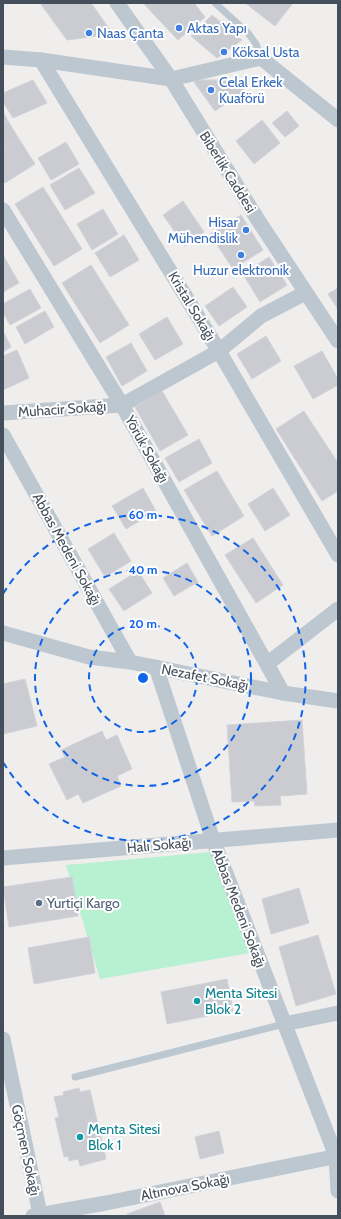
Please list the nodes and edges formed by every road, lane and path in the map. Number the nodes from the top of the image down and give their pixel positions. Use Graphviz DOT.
graph roads {
  1 [pos="117,3"];
  2 [pos="215,3"];
  3 [pos="3,57"];
  4 [pos="261,58"];
  5 [pos="41,60"];
  6 [pos="171,79"];
  7 [pos="338,120"];
  8 [pos="3,210"];
  9 [pos="305,293"];
  10 [pos="338,341"];
  11 [pos="219,351"];
  12 [pos="122,405"];
  13 [pos="3,413"];
  14 [pos="3,435"];
  15 [pos="338,555"];
  16 [pos="338,609"];
  17 [pos="3,633"];
  18 [pos="130,662"];
  19 [pos="267,664"];
  20 [pos="156,668"];
  21 [pos="283,693"];
  22 [pos="338,701"];
  23 [pos="338,830"];
  24 [pos="213,840"];
  25 [pos="3,858"];
  26 [pos="338,1013"];
  27 [pos="284,1024"];
  28 [pos="3,1039"];
  29 [pos="75,1077"];
  30 [pos="337,1156"];
  31 [pos="338,1191"];
  32 [pos="36,1215"];
  1 -- 6 [label="street, Biberlik Caddesi"];
  2 -- 4 [label="lane"];
  3 -- 5 [label="street"];
  4 -- 6 [label="street"];
  4 -- 7 [label="street"];
  5 -- 6 [label="street"];
  5 -- 11 [label="street, Kristal Sokağı"];
  6 -- 9 [label="street, Biberlik Caddesi"];
  8 -- 12 [label="street, Yörük Sokağı"];
  9 -- 10 [label="street, Biberlik Caddesi"];
  9 -- 11 [label="street, Muhacir Sokağı"];
  11 -- 12 [label="street, Muhacir Sokağı"];
  11 -- 15 [label="street, Kristal Sokağı"];
  12 -- 13 [label="street, Muhacir Sokağı"];
  12 -- 19 [label="street, Yörük Sokağı"];
  14 -- 18 [label="street, Abbas Medeni Sokağı"];
  16 -- 19 [label="street"];
  17 -- 18 [label="street, Nezafet Sokağı"];
  18 -- 20 [label="street, Nezafet Sokağı"];
  19 -- 21 [label="street, Yörük Sokağı"];
  20 -- 21 [label="street, Nezafet Sokağı"];
  20 -- 24 [label="street, Abbas Medeni Sokağı"];
  21 -- 22 [label="street, Nezafet Sokağı"];
  23 -- 24 [label="street, Halı Sokağı"];
  24 -- 25 [label="street, Halı Sokağı"];
  24 -- 27 [label="street, Abbas Medeni Sokağı"];
  26 -- 27 [label="street"];
  27 -- 29 [label="lane"];
  27 -- 30 [label="street, Abbas Medeni Sokağı"];
  28 -- 32 [label="street, Göçmen Sokağı"];
  30 -- 31 [label="street, Abbas Medeni Sokağı"];
  30 -- 32 [label="street, Altınova Sokağı"];
}
